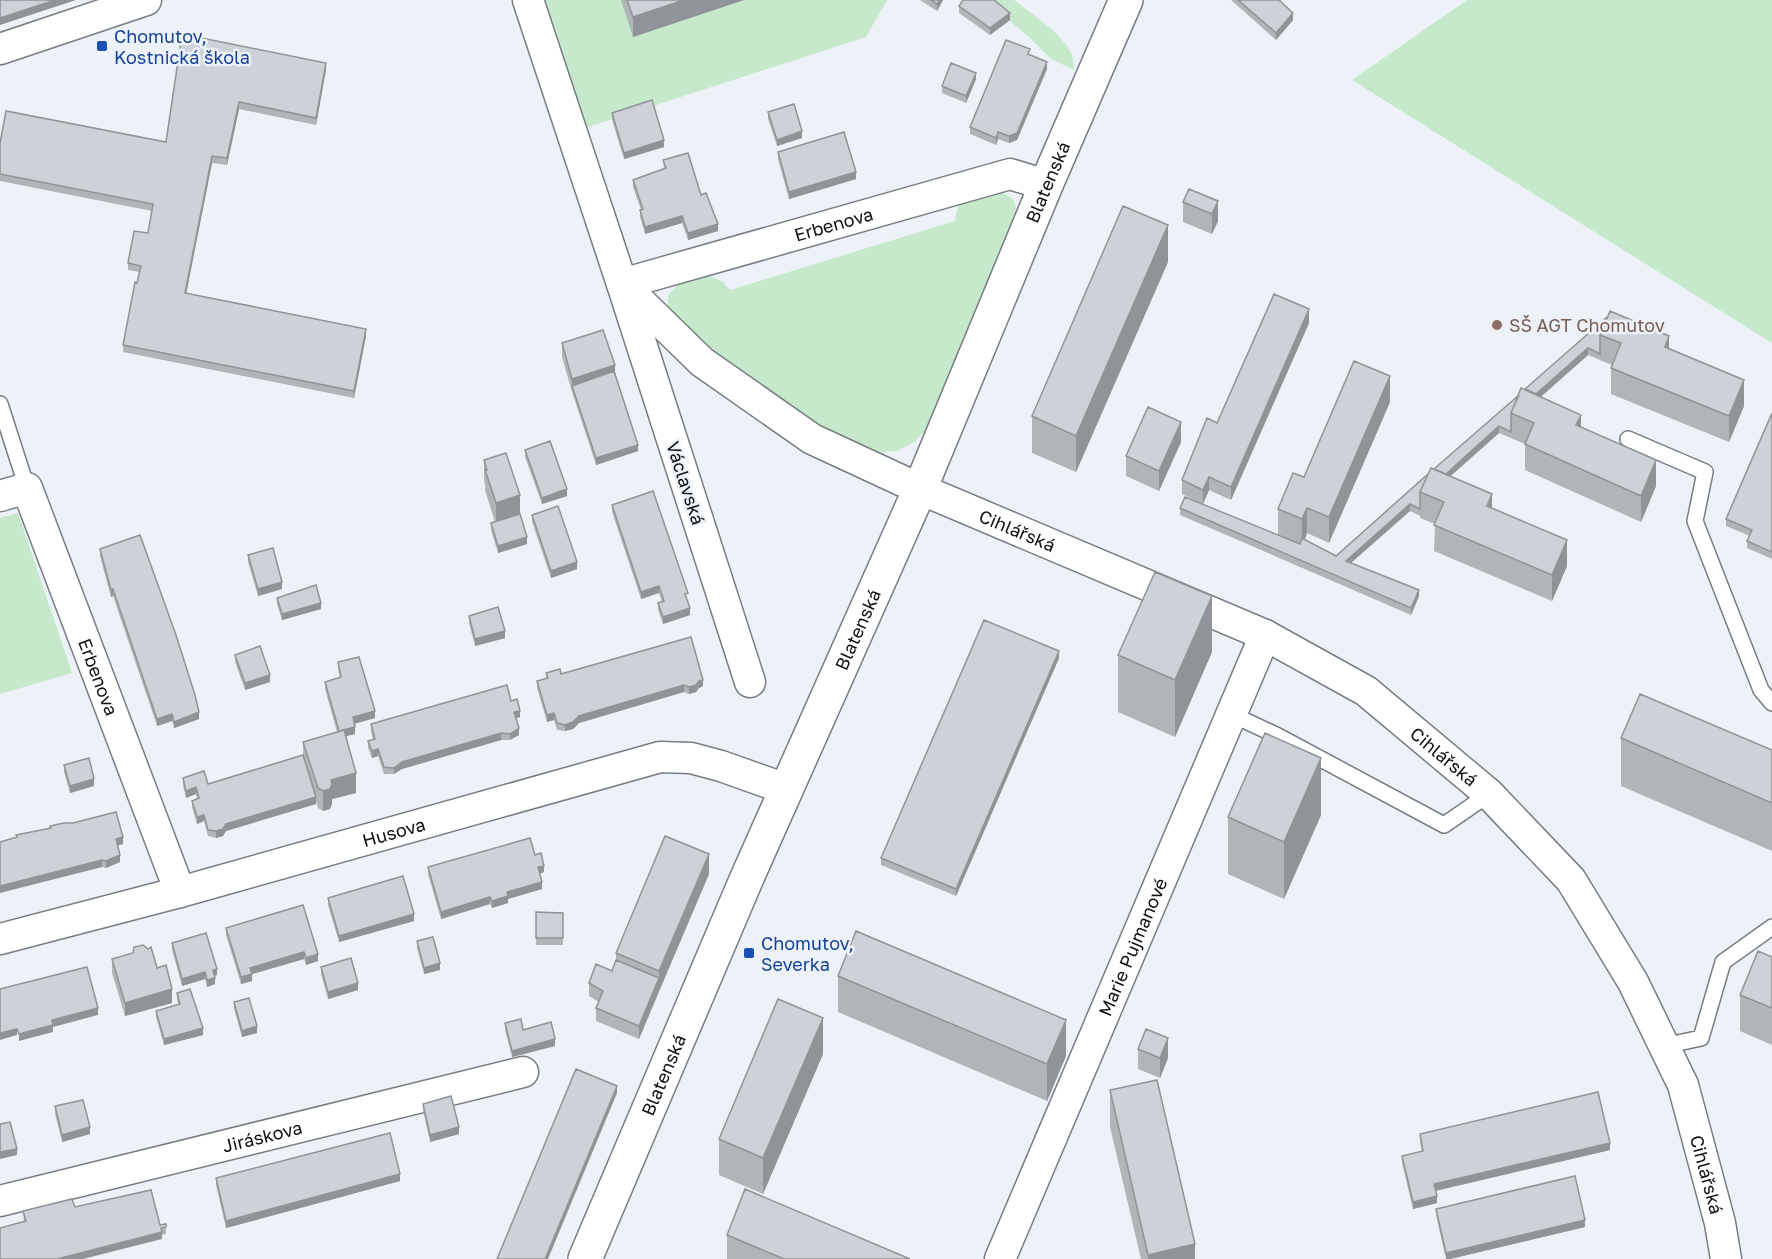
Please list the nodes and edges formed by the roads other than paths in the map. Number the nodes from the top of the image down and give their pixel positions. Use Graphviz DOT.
graph roads {
  1 [pos="146,0"];
  2 [pos="528,0"];
  3 [pos="1126,0"];
  4 [pos="0,49"];
  5 [pos="1046,185"];
  6 [pos="621,284"];
  7 [pos="0,404"];
  8 [pos="1628,439"];
  9 [pos="920,489"];
  10 [pos="13,492"];
  11 [pos="1265,635"];
  12 [pos="750,682"];
  13 [pos="1772,703"];
  14 [pos="1232,714"];
  15 [pos="786,789"];
  16 [pos="1489,794"];
  17 [pos="180,892"];
  18 [pos="1772,927"];
  19 [pos="0,939"];
  20 [pos="1664,1046"];
  21 [pos="523,1072"];
  22 [pos="0,1201"];
  23 [pos="585,1259"];
  24 [pos="1000,1259"];
  25 [pos="1726,1259"];
  1 -- 4 [label="street"];
  2 -- 6 [label="street, Václavská"];
  3 -- 5 [label="street, Blatenská"];
  5 -- 6 [label="street, Erbenova"];
  5 -- 9 [label="street, Blatenská"];
  6 -- 9 [label="street, Václavská"];
  6 -- 12 [label="street, Václavská"];
  7 -- 10 [label="lane"];
  8 -- 13 [label="lane"];
  9 -- 11 [label="street, Cihlářská"];
  9 -- 15 [label="street, Blatenská"];
  10 -- 17 [label="street, Erbenova"];
  11 -- 14 [label="street, Marie Pujmanové"];
  11 -- 16 [label="street, Cihlářská"];
  14 -- 16 [label="lane"];
  14 -- 24 [label="street, Marie Pujmanové"];
  15 -- 17 [label="street, Husova"];
  15 -- 23 [label="street, Blatenská"];
  16 -- 20 [label="street, Cihlářská"];
  17 -- 19 [label="street, Husova"];
  18 -- 20 [label="lane"];
  20 -- 25 [label="street, Cihlářská"];
  21 -- 22 [label="street, Jiráskova"];
}
